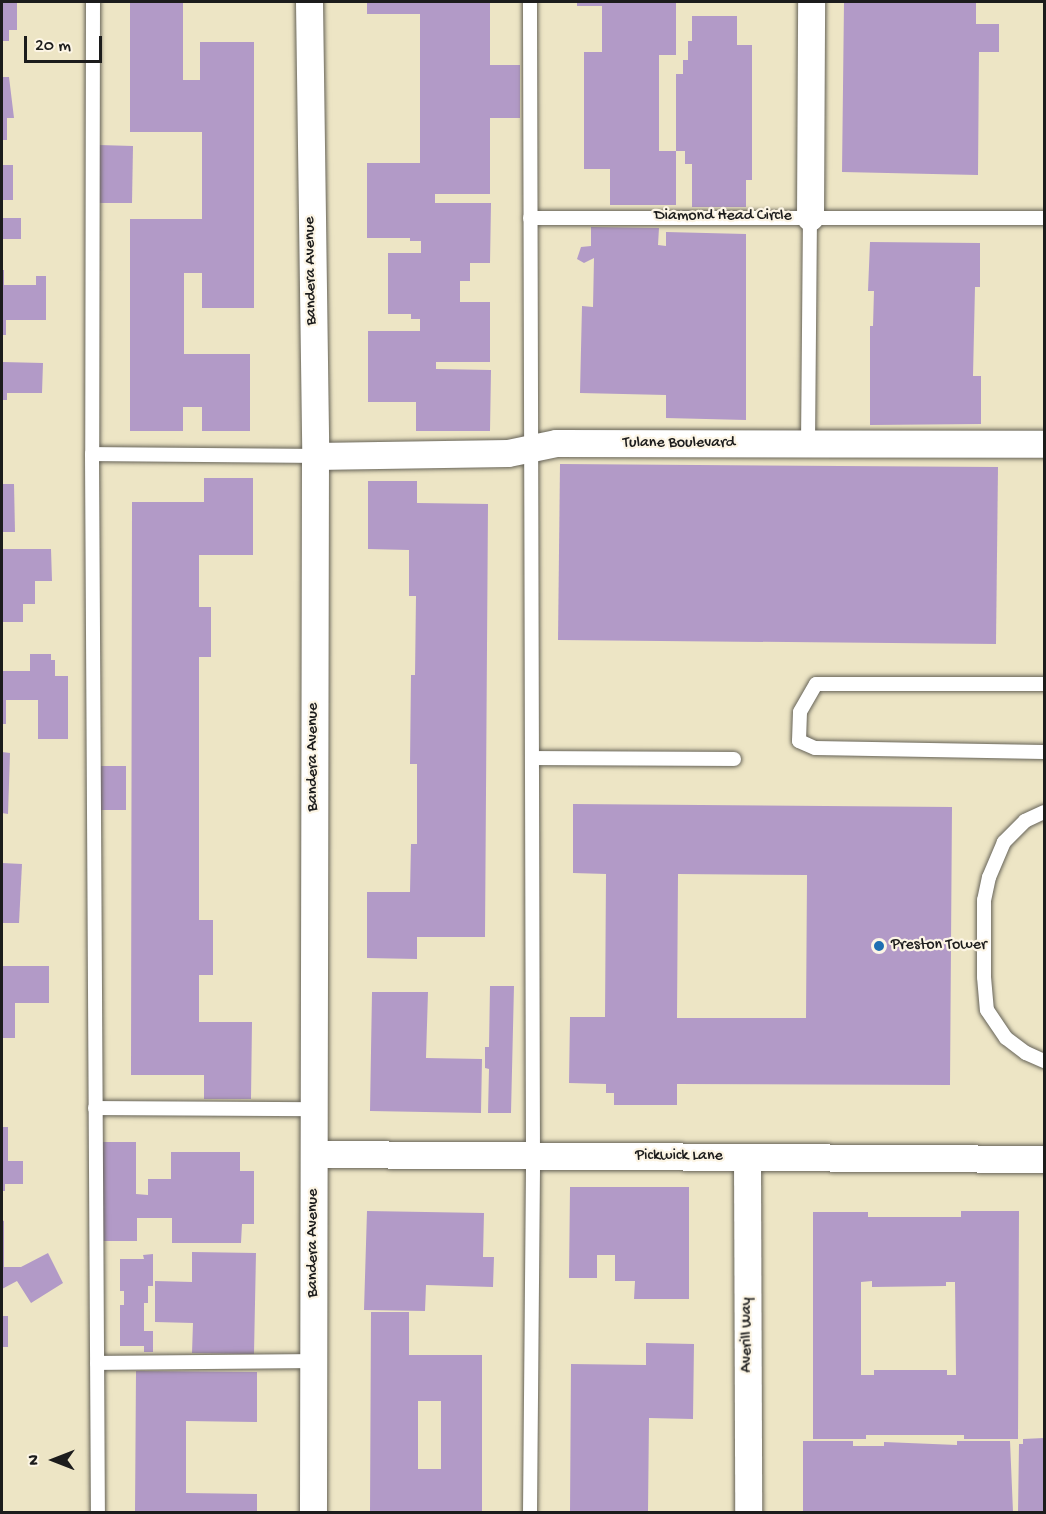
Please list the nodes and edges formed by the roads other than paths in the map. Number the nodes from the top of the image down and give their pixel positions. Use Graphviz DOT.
graph roads {
  1 [pos="93,2"];
  2 [pos="309,2"];
  3 [pos="530,2"];
  4 [pos="811,2"];
  5 [pos="810,217"];
  6 [pos="530,218"];
  7 [pos="1044,218"];
  8 [pos="808,444"];
  9 [pos="1044,444"];
  10 [pos="532,448"];
  11 [pos="92,454"];
  12 [pos="315,456"];
  13 [pos="1044,684"];
  14 [pos="1044,752"];
  15 [pos="532,758"];
  16 [pos="734,759"];
  17 [pos="1044,812"];
  18 [pos="1044,1061"];
  19 [pos="95,1108"];
  20 [pos="314,1109"];
  21 [pos="314,1154"];
  22 [pos="533,1156"];
  23 [pos="747,1157"];
  24 [pos="1044,1159"];
  25 [pos="313,1360"];
  26 [pos="97,1363"];
  27 [pos="98,1512"];
  28 [pos="313,1512"];
  29 [pos="530,1512"];
  30 [pos="748,1512"];
  1 -- 11 [label="lane"];
  2 -- 12 [label="street, Bandera Avenue"];
  3 -- 6 [label="lane"];
  4 -- 5 [label="street, Diamond Head Circle"];
  5 -- 6 [label="lane, Diamond Head Circle"];
  5 -- 7 [label="lane"];
  5 -- 8 [label="lane"];
  6 -- 10 [label="lane"];
  8 -- 9 [label="street, Tulane Boulevard"];
  8 -- 10 [label="street, Tulane Boulevard"];
  10 -- 12 [label="street, Tulane Boulevard"];
  10 -- 15 [label="lane"];
  11 -- 12 [label="lane"];
  11 -- 19 [label="lane"];
  12 -- 20 [label="street, Bandera Avenue"];
  13 -- 14 [label="lane"];
  15 -- 16 [label="lane"];
  15 -- 22 [label="lane"];
  17 -- 18 [label="lane"];
  19 -- 20 [label="lane"];
  19 -- 26 [label="lane"];
  20 -- 21 [label="street, Bandera Avenue"];
  21 -- 22 [label="street, Pickwick Lane"];
  21 -- 25 [label="street, Bandera Avenue"];
  22 -- 23 [label="street, Pickwick Lane"];
  22 -- 29 [label="lane"];
  23 -- 24 [label="street, Pickwick Lane"];
  23 -- 30 [label="street, Averill Way"];
  25 -- 26 [label="lane"];
  25 -- 28 [label="street, Bandera Avenue"];
  26 -- 27 [label="lane"];
}
